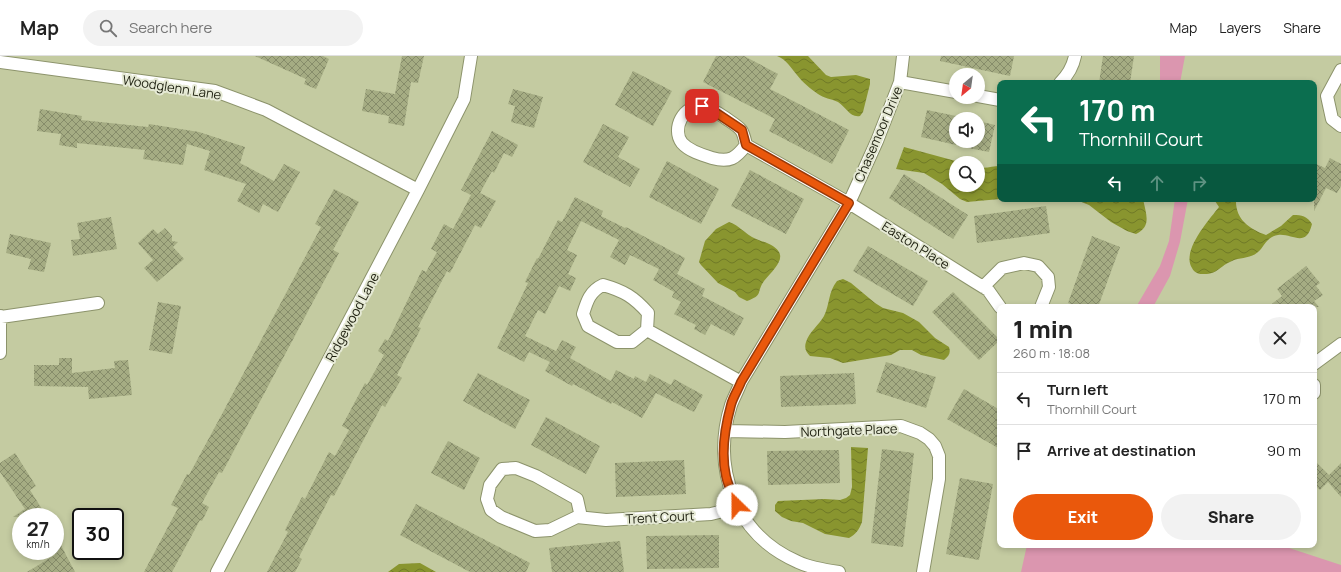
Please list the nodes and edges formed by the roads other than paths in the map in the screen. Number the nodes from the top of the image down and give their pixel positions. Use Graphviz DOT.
graph roads {
  1 [pos="471,56"];
  2 [pos="903,56"];
  3 [pos="1075,56"];
  4 [pos="0,62"];
  5 [pos="1341,70"];
  6 [pos="1063,80"];
  7 [pos="900,82"];
  8 [pos="949,91"];
  9 [pos="985,97"];
  10 [pos="997,99"];
  11 [pos="1341,126"];
  12 [pos="746,145"];
  13 [pos="418,190"];
  14 [pos="849,203"];
  15 [pos="983,287"];
  16 [pos="98,303"];
  17 [pos="998,304"];
  18 [pos="1041,304"];
  19 [pos="0,317"];
  20 [pos="647,330"];
  21 [pos="1341,344"];
  22 [pos="0,353"];
  23 [pos="1317,362"];
  24 [pos="741,382"];
  25 [pos="726,431"];
  26 [pos="737,505"];
  27 [pos="581,518"];
  28 [pos="821,571"];
  29 [pos="217,572"];
  30 [pos="839,572"];
  31 [pos="923,572"];
  1 -- 13 [label="street, Ridgewood Lane"];
  2 -- 7 [label="street, Chasemoor Drive"];
  3 -- 6 [label="street"];
  4 -- 13 [label="street, Woodglenn Lane"];
  5 -- 11 [label="street"];
  7 -- 8 [label="street"];
  7 -- 14 [label="street, Chasemoor Drive"];
  9 -- 10 [label="street"];
  12 -- 12 [label="street"];
  12 -- 14 [label="street, Easton Place"];
  13 -- 29 [label="street, Ridgewood Lane"];
  14 -- 15 [label="street, Easton Place"];
  14 -- 24 [label="street, Chasemoor Drive"];
  15 -- 17 [label="street, Easton Place"];
  15 -- 18 [label="street"];
  16 -- 19 [label="street"];
  19 -- 22 [label="street"];
  20 -- 20 [label="street"];
  20 -- 24 [label="street"];
  21 -- 23 [label="street"];
  24 -- 25 [label="street, Chasemoor Drive"];
  25 -- 26 [label="street, Chasemoor Drive"];
  25 -- 31 [label="street, Northgate Place"];
  26 -- 27 [label="street, Trent Court"];
  26 -- 28 [label="street, Chasemoor Drive"];
  27 -- 27 [label="street, Trent Court"];
  28 -- 30 [label="street, Chasemoor Drive"];
}
